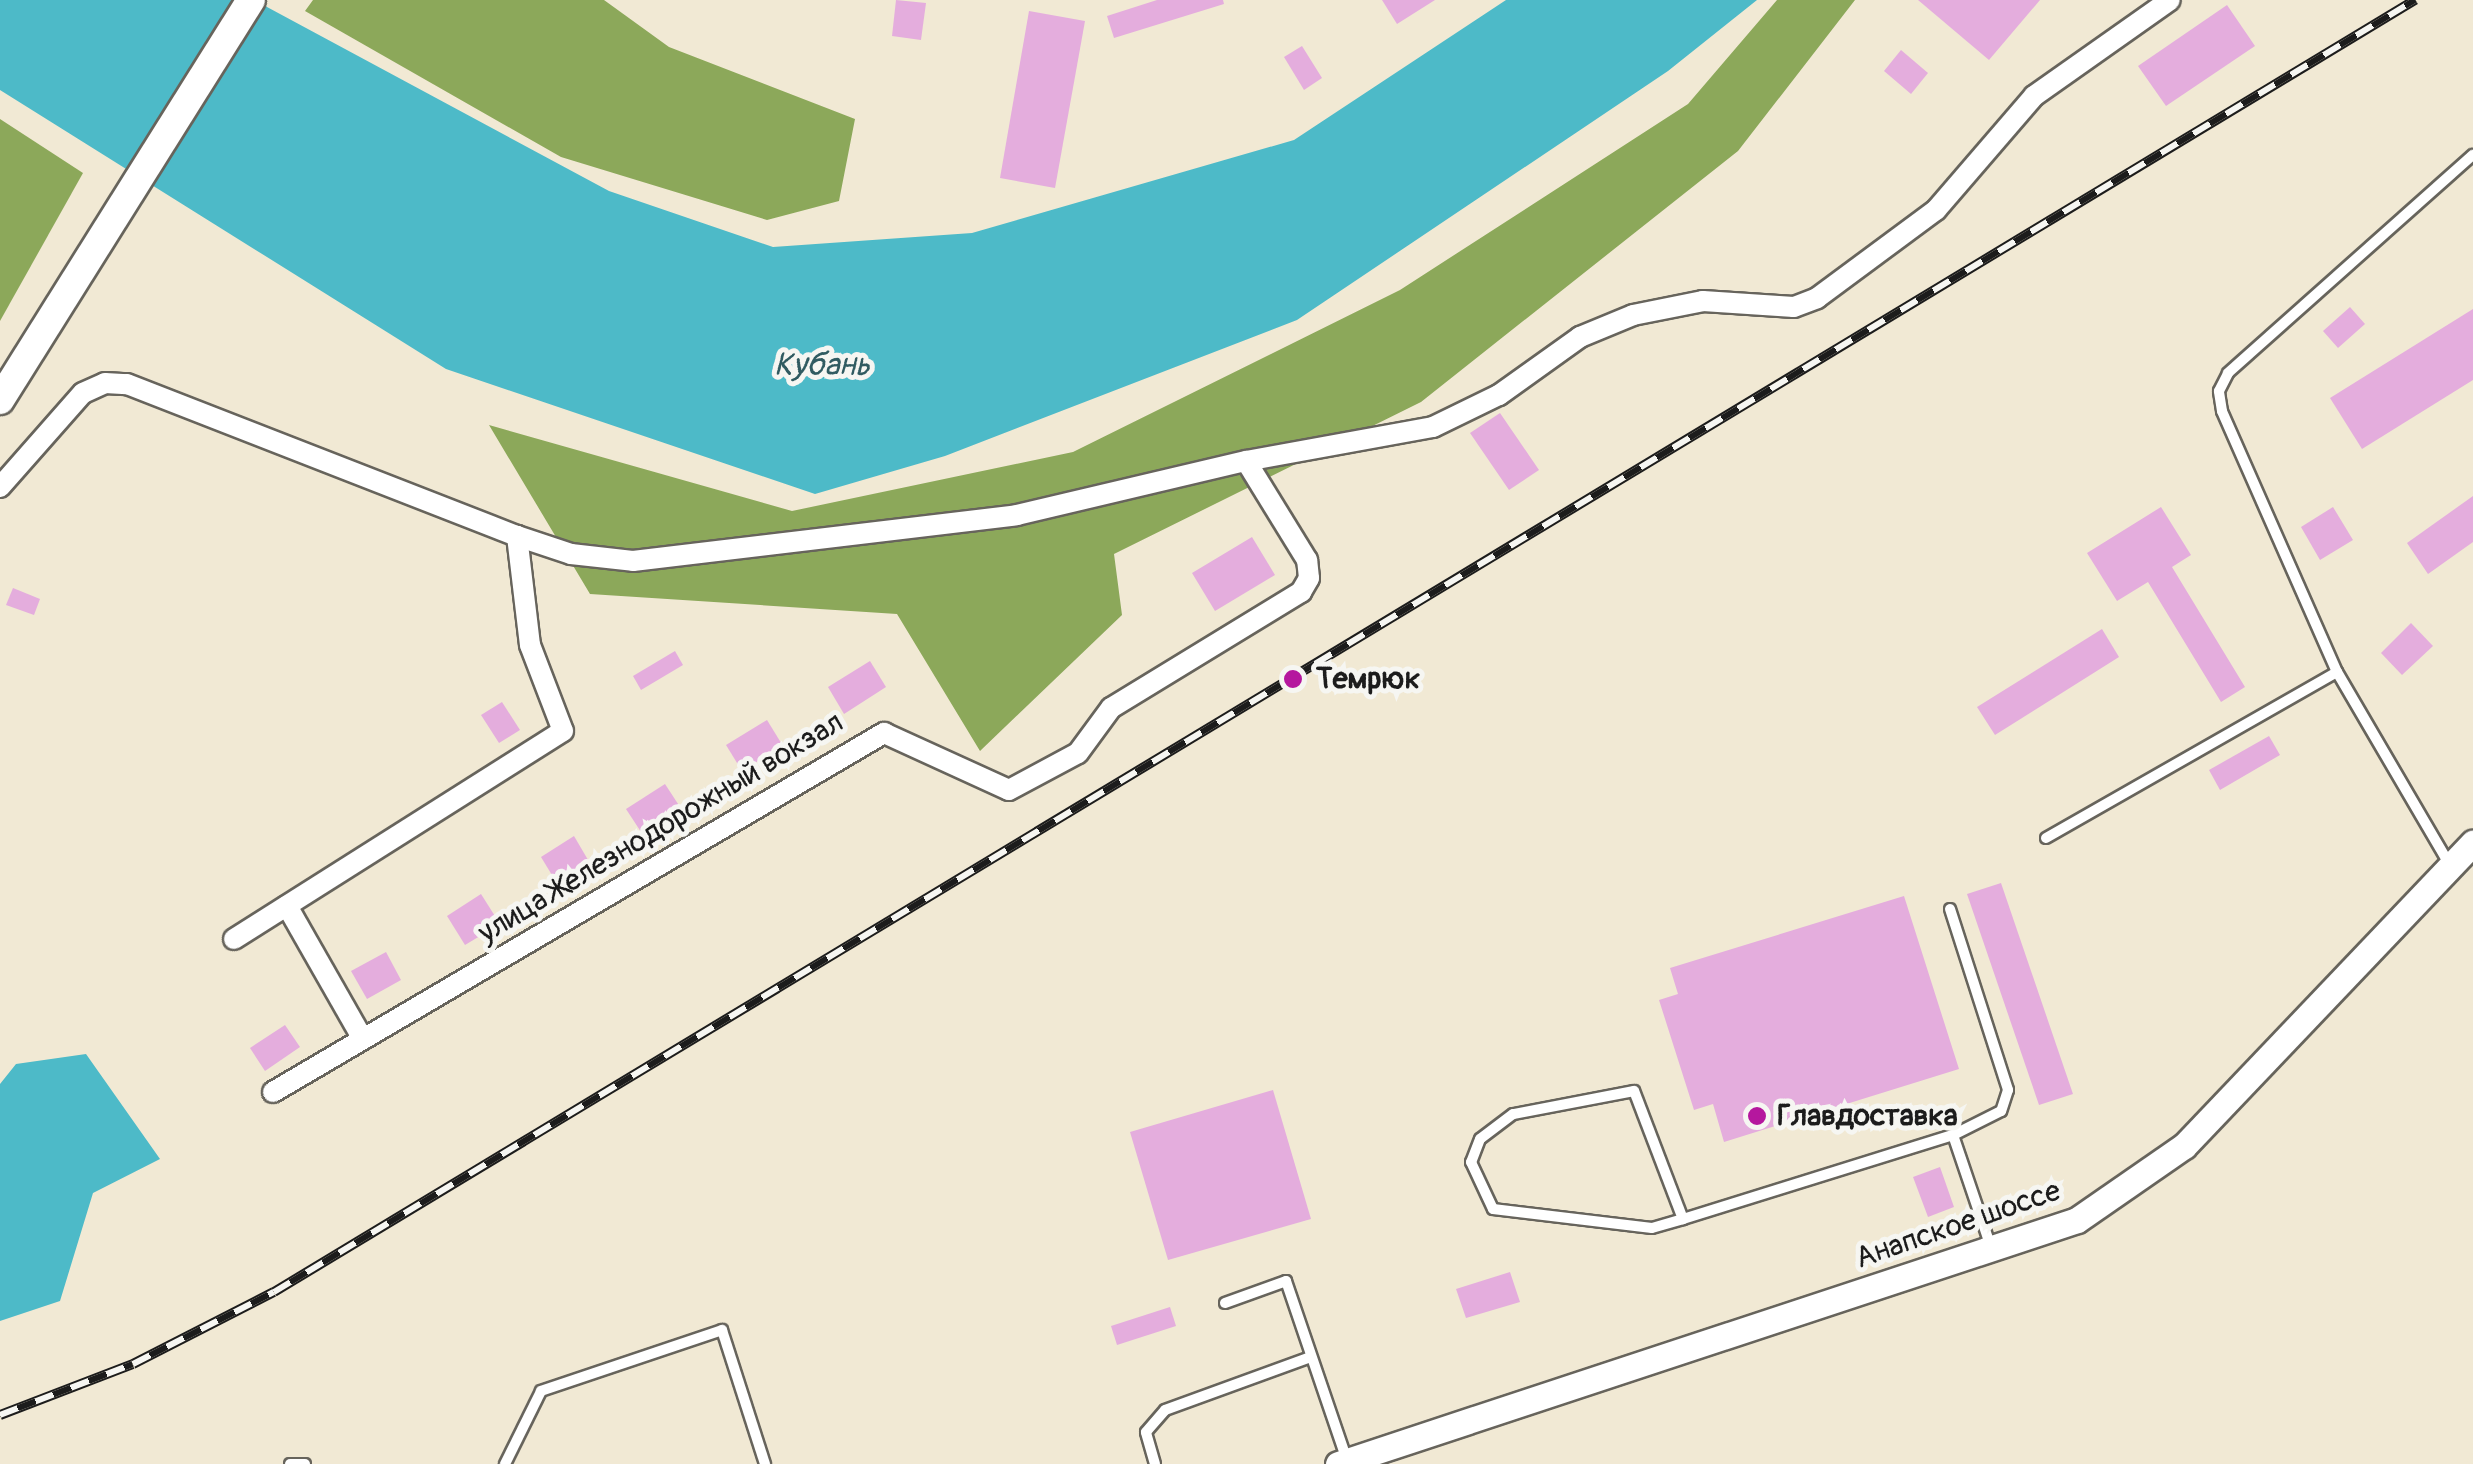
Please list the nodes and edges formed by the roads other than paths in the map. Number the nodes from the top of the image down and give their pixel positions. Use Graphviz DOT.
graph roads {
  1 [pos="251,0"];
  2 [pos="2170,0"];
  3 [pos="2473,155"];
  4 [pos="0,400"];
  5 [pos="1246,461"];
  6 [pos="0,486"];
  7 [pos="516,536"];
  8 [pos="2338,672"];
  9 [pos="2046,838"];
  10 [pos="2473,842"];
  11 [pos="2451,868"];
  12 [pos="287,906"];
  13 [pos="1950,909"];
  14 [pos="234,939"];
  15 [pos="363,1038"];
  16 [pos="273,1092"];
  17 [pos="1954,1134"];
  18 [pos="1683,1218"];
  19 [pos="1992,1253"];
  20 [pos="1226,1303"];
  21 [pos="1311,1356"];
  22 [pos="1342,1462"];
  23 [pos="290,1464"];
  24 [pos="305,1464"];
  25 [pos="505,1464"];
  26 [pos="764,1464"];
  27 [pos="1155,1464"];
  1 -- 4 [label="main road"];
  2 -- 5 [label="street"];
  3 -- 8 [label="lane"];
  5 -- 7 [label="street"];
  5 -- 15 [label="street, улица Железнодорожный вокзал"];
  6 -- 7 [label="street"];
  7 -- 12 [label="street"];
  8 -- 9 [label="lane"];
  8 -- 11 [label="lane"];
  10 -- 11 [label="street, Анапское шоссе"];
  11 -- 19 [label="street, Анапское шоссе"];
  12 -- 14 [label="street"];
  12 -- 15 [label="street"];
  13 -- 17 [label="lane"];
  15 -- 16 [label="street, улица Железнодорожный вокзал"];
  17 -- 18 [label="lane"];
  17 -- 19 [label="lane"];
  18 -- 18 [label="lane"];
  19 -- 22 [label="street, Анапское шоссе"];
  20 -- 21 [label="lane"];
  21 -- 22 [label="lane"];
  21 -- 27 [label="lane"];
  23 -- 24 [label="lane"];
  25 -- 26 [label="lane"];
}
